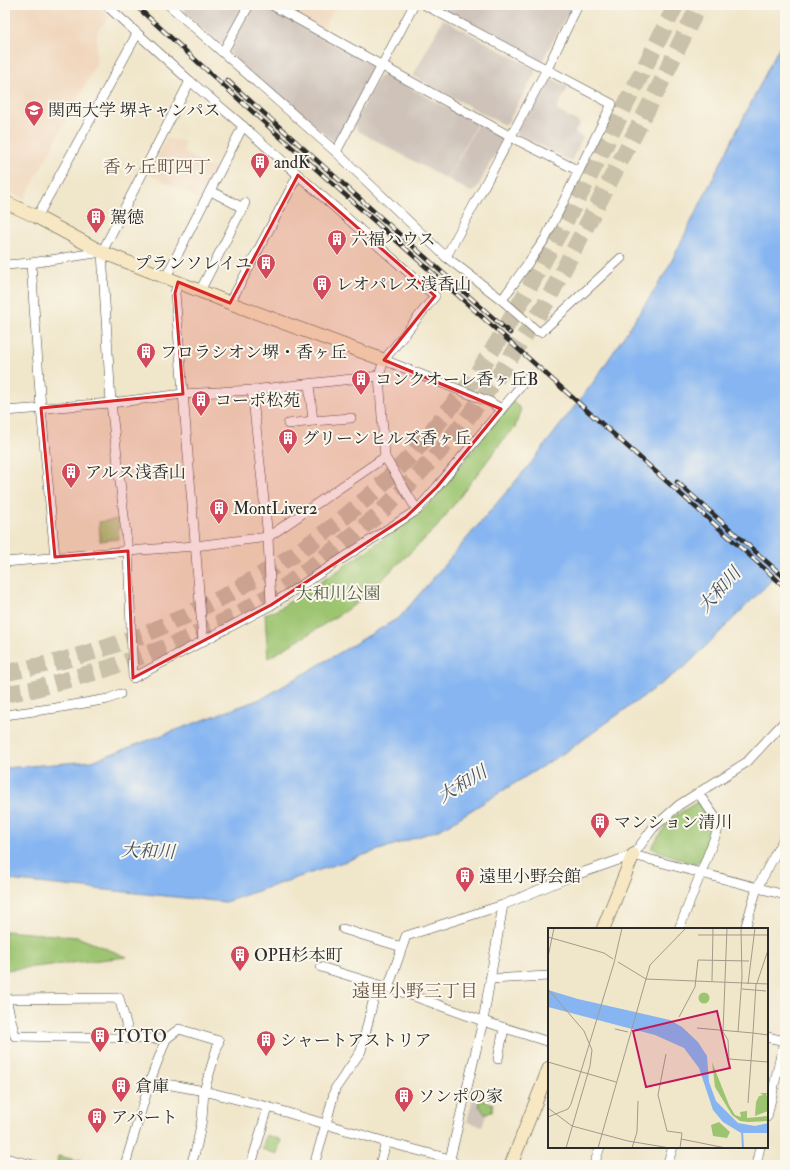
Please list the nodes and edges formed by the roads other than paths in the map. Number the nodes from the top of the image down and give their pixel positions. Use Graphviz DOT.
graph roads {
  1 [pos="106,5"];
  2 [pos="169,5"];
  3 [pos="249,5"];
  4 [pos="272,5"];
  5 [pos="414,5"];
  6 [pos="425,5"];
  7 [pos="578,5"];
  8 [pos="137,34"];
  9 [pos="223,52"];
  10 [pos="382,66"];
  11 [pos="547,69"];
  12 [pos="190,81"];
  13 [pos="243,126"];
  14 [pos="511,137"];
  15 [pos="336,152"];
  16 [pos="579,171"];
  17 [pos="298,175"];
  18 [pos="210,191"];
  19 [pos="5,202"];
  20 [pos="37,217"];
  21 [pos="102,252"];
  22 [pos="446,257"];
  23 [pos="621,258"];
  24 [pos="31,263"];
  25 [pos="5,265"];
  26 [pos="172,280"];
  27 [pos="200,291"];
  28 [pos="502,300"];
  29 [pos="230,303"];
  30 [pos="384,360"];
  31 [pos="530,375"];
  32 [pos="379,376"];
  33 [pos="310,384"];
  34 [pos="252,390"];
  35 [pos="183,394"];
  36 [pos="112,403"];
  37 [pos="41,408"];
  38 [pos="501,409"];
  39 [pos="5,411"];
  40 [pos="351,418"];
  41 [pos="314,420"];
  42 [pos="288,424"];
  43 [pos="385,457"];
  44 [pos="417,510"];
  45 [pos="268,537"];
  46 [pos="195,546"];
  47 [pos="128,551"];
  48 [pos="55,557"];
  49 [pos="5,562"];
  50 [pos="271,605"];
  51 [pos="203,641"];
  52 [pos="120,694"];
  53 [pos="5,715"];
  54 [pos="785,721"];
  55 [pos="698,793"];
  56 [pos="785,836"];
  57 [pos="633,855"];
  58 [pos="700,873"];
  59 [pos="757,888"];
  60 [pos="785,895"];
  61 [pos="503,905"];
  62 [pos="604,928"];
  63 [pos="679,928"];
  64 [pos="744,928"];
  65 [pos="343,929"];
  66 [pos="402,947"];
  67 [pos="321,967"];
  68 [pos="548,976"];
  69 [pos="490,979"];
  70 [pos="377,985"];
  71 [pos="388,988"];
  72 [pos="483,1021"];
  73 [pos="504,1028"];
  74 [pos="768,1037"];
  75 [pos="130,1038"];
  76 [pos="166,1039"];
  77 [pos="785,1041"];
  78 [pos="548,1042"];
  79 [pos="498,1059"];
  80 [pos="548,1071"];
  81 [pos="150,1081"];
  82 [pos="204,1091"];
  83 [pos="268,1107"];
  84 [pos="768,1113"];
  85 [pos="326,1124"];
  86 [pos="386,1142"];
  87 [pos="600,1148"];
  88 [pos="673,1148"];
  89 [pos="760,1148"];
  90 [pos="5,1158"];
  91 [pos="454,1162"];
  92 [pos="34,1165"];
  93 [pos="125,1165"];
  94 [pos="191,1165"];
  95 [pos="251,1165"];
  96 [pos="314,1165"];
  97 [pos="380,1165"];
  98 [pos="511,1165"];
  99 [pos="594,1165"];
  100 [pos="667,1165"];
  101 [pos="756,1165"];
  1 -- 8 [label="street"];
  2 -- 9 [label="street"];
  3 -- 9 [label="street"];
  4 -- 10 [label="street"];
  5 -- 10 [label="street"];
  6 -- 11 [label="street"];
  7 -- 11 [label="street"];
  8 -- 12 [label="street"];
  8 -- 20 [label="street"];
  9 -- 15 [label="street"];
  10 -- 14 [label="street"];
  10 -- 15 [label="street"];
  11 -- 14 [label="street"];
  11 -- 16 [label="street"];
  12 -- 13 [label="street"];
  12 -- 21 [label="street"];
  13 -- 17 [label="street"];
  13 -- 18 [label="street"];
  14 -- 16 [label="street"];
  14 -- 22 [label="street"];
  15 -- 22 [label="street"];
  16 -- 28 [label="street"];
  17 -- 29 [label="street"];
  17 -- 30 [label="street"];
  18 -- 26 [label="street"];
  18 -- 27 [label="street"];
  19 -- 20 [label="street"];
  20 -- 21 [label="street"];
  21 -- 24 [label="street"];
  21 -- 26 [label="street"];
  21 -- 36 [label="street"];
  22 -- 28 [label="street"];
  23 -- 28 [label="street"];
  24 -- 25 [label="street"];
  24 -- 37 [label="street"];
  26 -- 27 [label="street"];
  26 -- 35 [label="street"];
  27 -- 29 [label="street"];
  29 -- 30 [label="street"];
  30 -- 32 [label="street"];
  30 -- 38 [label="street"];
  31 -- 38 [label="street"];
  32 -- 33 [label="street"];
  32 -- 43 [label="street"];
  33 -- 34 [label="street"];
  33 -- 41 [label="street"];
  34 -- 35 [label="street"];
  34 -- 45 [label="street"];
  35 -- 36 [label="street"];
  35 -- 46 [label="street"];
  36 -- 37 [label="street"];
  36 -- 47 [label="street"];
  37 -- 39 [label="street"];
  37 -- 48 [label="street"];
  38 -- 44 [label="street"];
  40 -- 41 [label="street"];
  41 -- 42 [label="street"];
  43 -- 44 [label="street"];
  43 -- 45 [label="street"];
  44 -- 50 [label="street"];
  45 -- 46 [label="street"];
  45 -- 50 [label="street"];
  46 -- 47 [label="street"];
  46 -- 51 [label="street"];
  47 -- 48 [label="street"];
  47 -- 51 [label="street"];
  48 -- 49 [label="street"];
  50 -- 51 [label="street"];
  52 -- 53 [label="street"];
  54 -- 55 [label="street"];
  55 -- 57 [label="street"];
  55 -- 58 [label="street"];
  56 -- 59 [label="street"];
  57 -- 58 [label="street"];
  57 -- 61 [label="street"];
  57 -- 62 [label="street"];
  58 -- 59 [label="street"];
  58 -- 63 [label="street"];
  59 -- 60 [label="street"];
  59 -- 64 [label="street"];
  61 -- 66 [label="street"];
  61 -- 69 [label="street"];
  65 -- 66 [label="street"];
  66 -- 71 [label="street"];
  67 -- 70 [label="street"];
  68 -- 69 [label="street"];
  69 -- 72 [label="street"];
  70 -- 71 [label="street"];
  70 -- 85 [label="street"];
  71 -- 72 [label="street"];
  72 -- 73 [label="street"];
  72 -- 91 [label="street"];
  73 -- 78 [label="street"];
  73 -- 79 [label="street"];
  74 -- 77 [label="street"];
  75 -- 75 [label="street"];
  75 -- 76 [label="street"];
  76 -- 81 [label="street"];
  76 -- 82 [label="street"];
  77 -- 84 [label="street"];
  80 -- 98 [label="street"];
  81 -- 82 [label="street"];
  81 -- 93 [label="street"];
  82 -- 83 [label="street"];
  82 -- 94 [label="street"];
  83 -- 85 [label="street"];
  83 -- 95 [label="street"];
  85 -- 86 [label="street"];
  85 -- 96 [label="street"];
  86 -- 91 [label="street"];
  86 -- 97 [label="street"];
  87 -- 99 [label="street"];
  88 -- 100 [label="street"];
  89 -- 101 [label="street"];
  90 -- 92 [label="street"];
}
